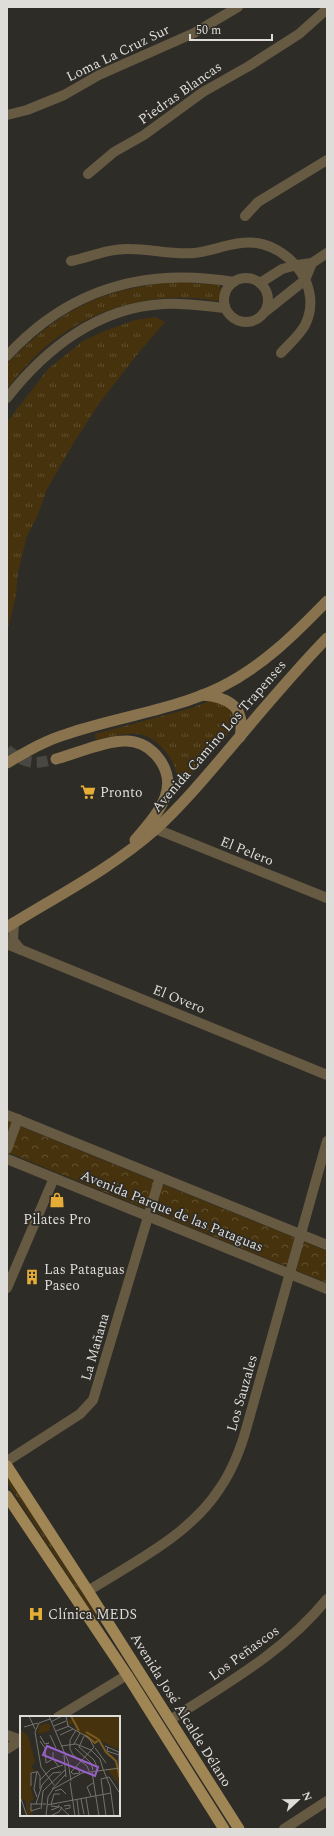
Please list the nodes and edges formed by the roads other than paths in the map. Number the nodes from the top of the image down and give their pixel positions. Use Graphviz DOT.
graph roads {
  1 [pos="238,7"];
  2 [pos="327,9"];
  3 [pos="7,115"];
  4 [pos="327,160"];
  5 [pos="88,174"];
  6 [pos="245,216"];
  7 [pos="327,253"];
  8 [pos="71,261"];
  9 [pos="312,263"];
  10 [pos="297,265"];
  11 [pos="305,280"];
  12 [pos="234,282"];
  13 [pos="260,283"];
  14 [pos="225,308"];
  15 [pos="266,311"];
  16 [pos="9,350"];
  17 [pos="281,352"];
  18 [pos="7,398"];
  19 [pos="327,601"];
  20 [pos="327,638"];
  21 [pos="201,695"];
  22 [pos="240,737"];
  23 [pos="56,759"];
  24 [pos="7,763"];
  25 [pos="156,829"];
  26 [pos="120,856"];
  27 [pos="327,898"];
  28 [pos="11,924"];
  29 [pos="7,944"];
  30 [pos="21,950"];
  31 [pos="327,1075"];
  32 [pos="7,1115"];
  33 [pos="18,1119"];
  34 [pos="327,1141"];
  35 [pos="7,1149"];
  36 [pos="7,1159"];
  37 [pos="160,1177"];
  38 [pos="54,1178"];
  39 [pos="147,1216"];
  40 [pos="300,1234"];
  41 [pos="327,1245"];
  42 [pos="289,1274"];
  43 [pos="7,1288"];
  44 [pos="327,1289"];
  45 [pos="7,1461"];
  46 [pos="7,1466"];
  47 [pos="7,1496"];
  48 [pos="88,1591"];
  49 [pos="327,1599"];
  50 [pos="127,1674"];
  51 [pos="60,1716"];
  52 [pos="170,1720"];
  53 [pos="7,1734"];
  54 [pos="20,1740"];
  55 [pos="20,1741"];
  56 [pos="7,1749"];
  57 [pos="327,1801"];
  58 [pos="224,1829"];
  59 [pos="239,1829"];
  60 [pos="284,1829"];
  1 -- 3 [label="street, Loma La Cruz Sur"];
  2 -- 5 [label="street, Piedras Blancas"];
  4 -- 6 [label="street"];
  7 -- 9 [label="street"];
  8 -- 10 [label="street"];
  9 -- 10 [label="street"];
  9 -- 11 [label="street"];
  10 -- 11 [label="street"];
  10 -- 13 [label="street"];
  11 -- 15 [label="street"];
  11 -- 17 [label="street"];
  12 -- 13 [label="street"];
  12 -- 14 [label="street"];
  12 -- 16 [label="street"];
  13 -- 15 [label="street"];
  14 -- 15 [label="street"];
  14 -- 18 [label="street"];
  19 -- 21 [label="main road, Avenida Camino Los Trapenses"];
  20 -- 22 [label="main road, Avenida Camino Los Trapenses"];
  21 -- 22 [label="main road"];
  21 -- 24 [label="main road, Avenida Camino Los Trapenses"];
  22 -- 25 [label="main road, Avenida Camino Los Trapenses"];
  23 -- 26 [label="main road"];
  25 -- 26 [label="main road, Avenida Camino Los Trapenses"];
  25 -- 27 [label="street, El Pelero"];
  26 -- 28 [label="main road, Avenida Camino Los Trapenses"];
  28 -- 30 [label="street"];
  29 -- 30 [label="street, El Overo"];
  30 -- 31 [label="street, El Overo"];
  32 -- 33 [label="street, Avenida Parque de las Pataguas"];
  33 -- 35 [label="street"];
  33 -- 37 [label="street, Avenida Parque de las Pataguas"];
  34 -- 40 [label="street, Los Sauzales"];
  36 -- 38 [label="street, Avenida Parque de las Pataguas"];
  37 -- 39 [label="street, La Mañana"];
  37 -- 40 [label="street, Avenida Parque de las Pataguas"];
  38 -- 39 [label="street, Avenida Parque de las Pataguas"];
  38 -- 43 [label="street"];
  39 -- 42 [label="street, Avenida Parque de las Pataguas"];
  39 -- 45 [label="street, La Mañana"];
  40 -- 41 [label="street, Avenida Parque de las Pataguas"];
  40 -- 42 [label="street, Los Sauzales"];
  42 -- 44 [label="street, Avenida Parque de las Pataguas"];
  42 -- 48 [label="street, Los Sauzales"];
  46 -- 48 [label="main road, Avenida José Alcalde Délano"];
  47 -- 50 [label="main road, Avenida José Alcalde Délano"];
  48 -- 52 [label="main road, Avenida José Alcalde Délano"];
  49 -- 52 [label="street, Los Peñascos"];
  50 -- 51 [label="street"];
  50 -- 58 [label="main road, Avenida José Alcalde Délano"];
  52 -- 59 [label="main road, Avenida José Alcalde Délano"];
  53 -- 54 [label="street"];
  55 -- 56 [label="street"];
  57 -- 60 [label="street"];
}
